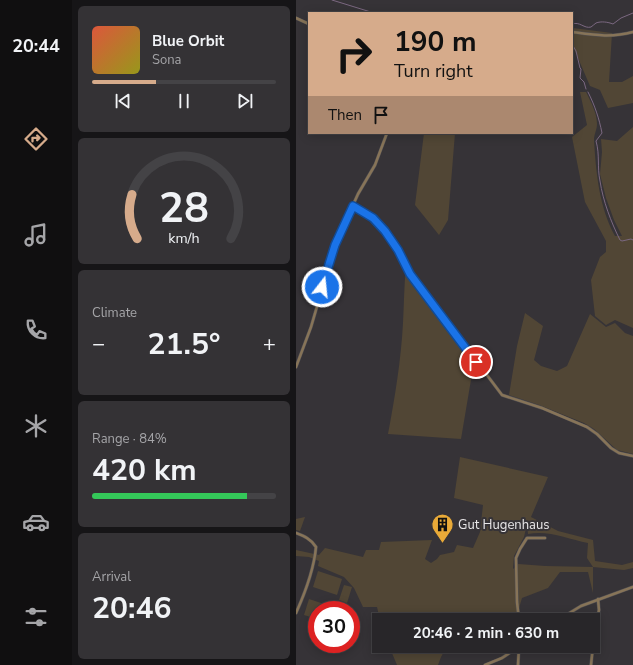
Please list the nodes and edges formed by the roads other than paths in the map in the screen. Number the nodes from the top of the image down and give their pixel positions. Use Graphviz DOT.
graph roads {
  1 [pos="296,18"];
  2 [pos="308,24"];
  3 [pos="573,32"];
  4 [pos="633,32"];
  5 [pos="387,134"];
  6 [pos="353,206"];
  7 [pos="296,367"];
  8 [pos="633,456"];
  9 [pos="296,533"];
  10 [pos="546,538"];
  11 [pos="633,587"];
  12 [pos="598,599"];
  13 [pos="296,604"];
  14 [pos="300,606"];
  15 [pos="296,613"];
  16 [pos="518,613"];
  17 [pos="570,613"];
  18 [pos="598,613"];
  19 [pos="510,653"];
  20 [pos="519,653"];
  21 [pos="592,653"];
  22 [pos="485,665"];
  23 [pos="518,665"];
  24 [pos="591,665"];
  1 -- 2 [label="street"];
  3 -- 4 [label="street"];
  5 -- 6 [label="street"];
  6 -- 7 [label="street"];
  6 -- 8 [label="street"];
  9 -- 14 [label="street"];
  10 -- 16 [label="street"];
  11 -- 12 [label="street"];
  12 -- 17 [label="street"];
  12 -- 18 [label="street"];
  13 -- 14 [label="street"];
  14 -- 15 [label="street"];
  19 -- 22 [label="street"];
  20 -- 23 [label="street"];
  21 -- 24 [label="street"];
}
